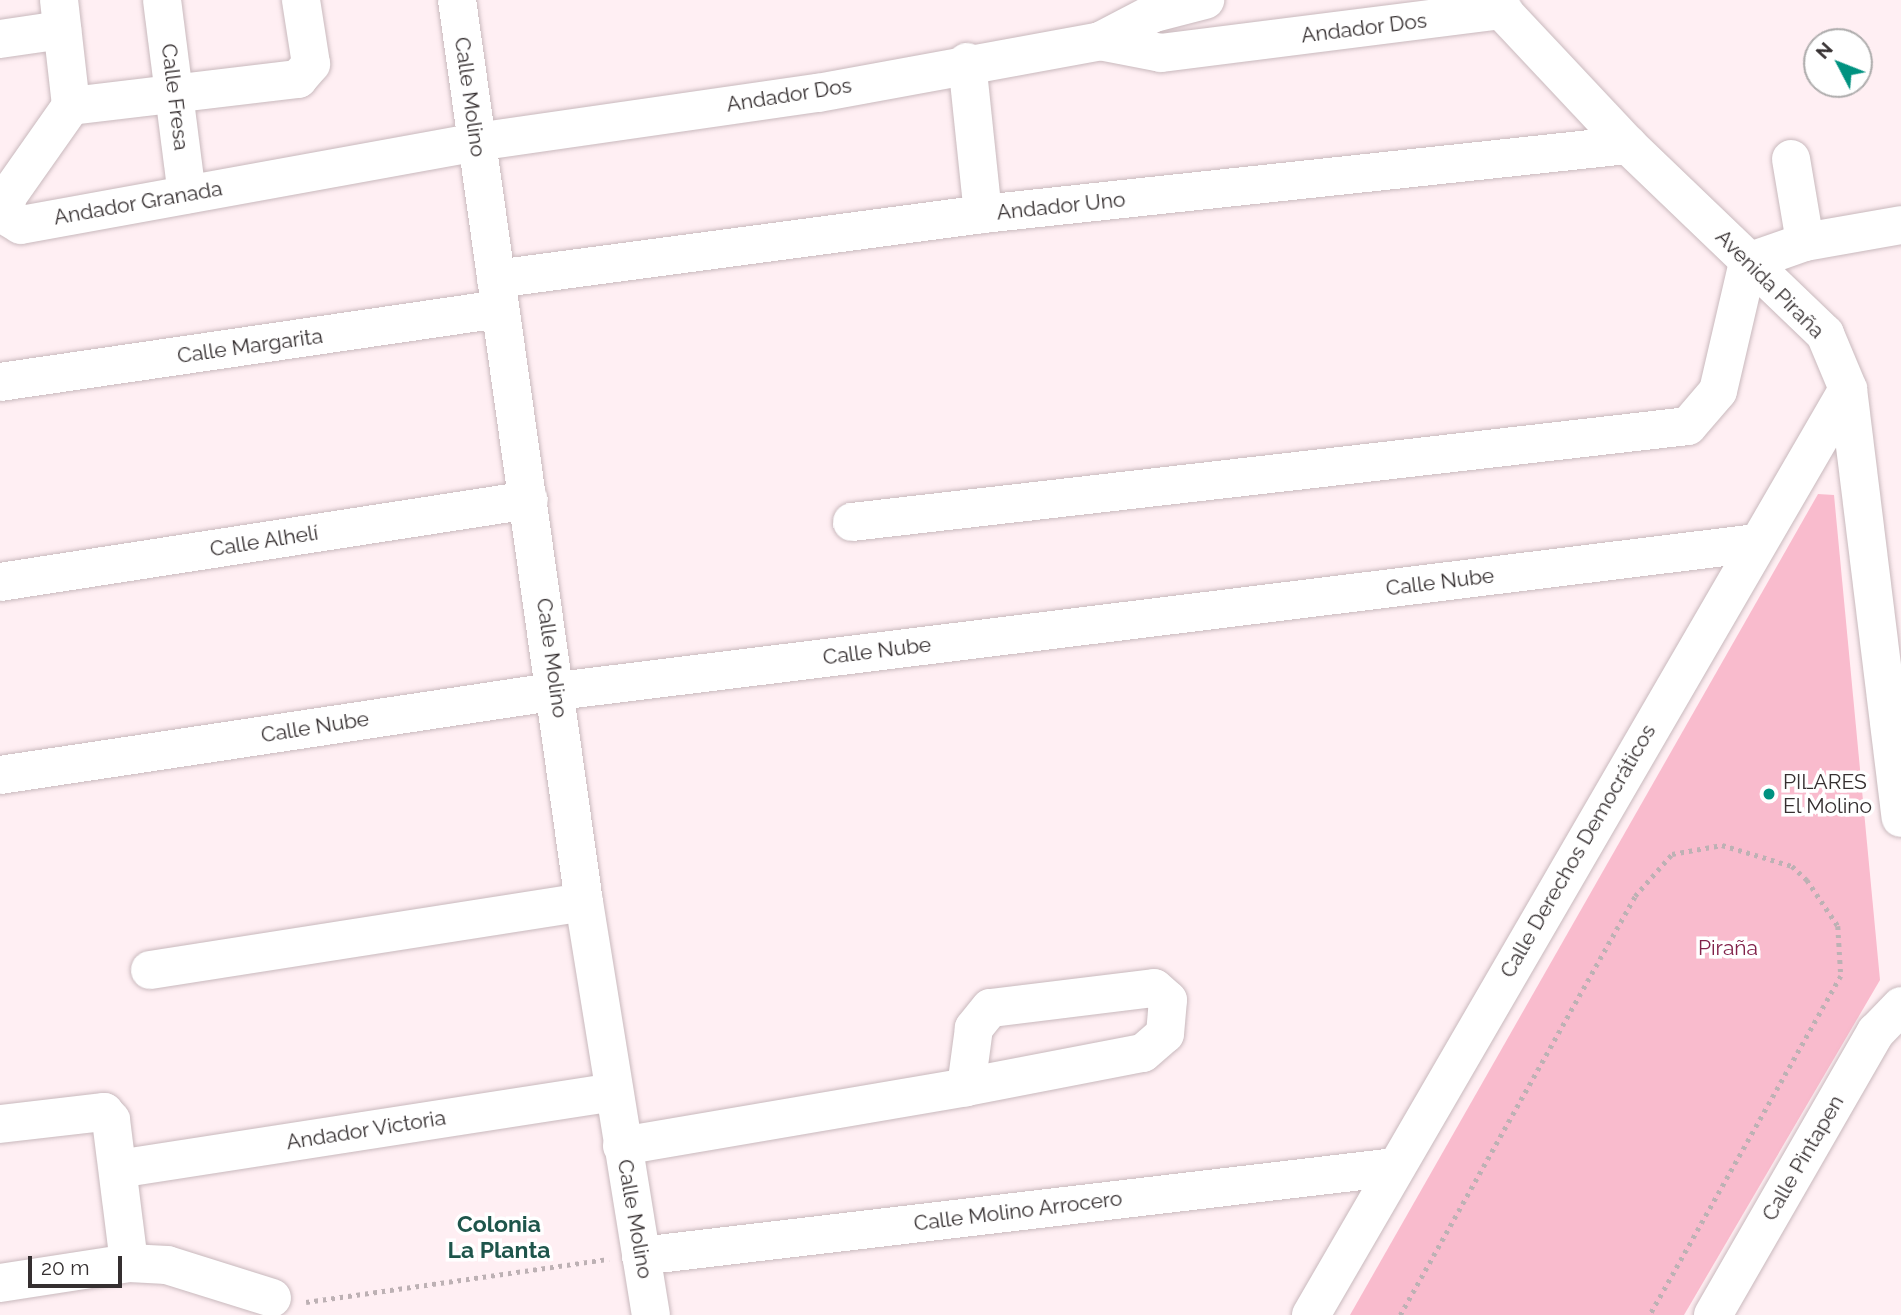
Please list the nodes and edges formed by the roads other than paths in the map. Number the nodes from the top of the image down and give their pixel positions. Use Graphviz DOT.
graph roads {
  1 [pos="162,0"];
  2 [pos="301,0"];
  3 [pos="457,0"];
  4 [pos="1205,0"];
  5 [pos="1497,5"];
  6 [pos="61,15"];
  7 [pos="0,39"];
  8 [pos="1100,41"];
  9 [pos="967,62"];
  10 [pos="175,98"];
  11 [pos="71,106"];
  12 [pos="476,142"];
  13 [pos="1628,145"];
  14 [pos="1791,159"];
  15 [pos="187,194"];
  16 [pos="983,214"];
  17 [pos="1901,225"];
  18 [pos="1805,242"];
  19 [pos="1748,262"];
  20 [pos="498,294"];
  21 [pos="0,382"];
  22 [pos="1848,390"];
  23 [pos="529,500"];
  24 [pos="852,522"];
  25 [pos="1756,543"];
  26 [pos="0,582"];
  27 [pos="1893,680"];
  28 [pos="558,691"];
  29 [pos="0,775"];
  30 [pos="1901,818"];
  31 [pos="584,902"];
  32 [pos="150,970"];
  33 [pos="1901,1006"];
  34 [pos="966,1087"];
  35 [pos="614,1091"];
  36 [pos="0,1124"];
  37 [pos="622,1146"];
  38 [pos="1395,1167"];
  39 [pos="118,1169"];
  40 [pos="641,1255"];
  41 [pos="129,1263"];
  42 [pos="0,1283"];
  43 [pos="272,1298"];
  44 [pos="651,1315"];
  45 [pos="1311,1315"];
  46 [pos="1713,1315"];
  1 -- 10 [label="street, Calle Fresa"];
  2 -- 10 [label="street"];
  3 -- 12 [label="street, Calle Molino"];
  4 -- 8 [label="street, Andador Dos"];
  5 -- 8 [label="street, Andador Dos"];
  5 -- 13 [label="street, Avenida Piraña"];
  6 -- 7 [label="street"];
  6 -- 11 [label="street"];
  8 -- 9 [label="street, Andador Dos"];
  9 -- 12 [label="street, Andador Dos"];
  9 -- 16 [label="street"];
  10 -- 11 [label="street"];
  10 -- 15 [label="street, Calle Fresa"];
  11 -- 15 [label="street, Andador Granada"];
  12 -- 15 [label="street, Andador Granada"];
  12 -- 20 [label="street, Calle Molino"];
  13 -- 16 [label="street, Andador Uno"];
  13 -- 19 [label="street, Avenida Piraña"];
  14 -- 18 [label="street"];
  16 -- 20 [label="street, Andador Uno"];
  17 -- 18 [label="street"];
  18 -- 19 [label="street"];
  19 -- 22 [label="street, Avenida Piraña"];
  19 -- 24 [label="street"];
  20 -- 21 [label="street, Calle Margarita"];
  20 -- 23 [label="street, Calle Molino"];
  22 -- 25 [label="street, Calle Derechos Democráticos"];
  22 -- 27 [label="street, Avenida Piraña"];
  23 -- 26 [label="street, Calle Alhelí"];
  23 -- 28 [label="street, Calle Molino"];
  25 -- 28 [label="street, Calle Nube"];
  25 -- 38 [label="street, Calle Derechos Democráticos"];
  27 -- 30 [label="street, Avenida Piraña"];
  28 -- 29 [label="street, Calle Nube"];
  28 -- 31 [label="street, Calle Molino"];
  31 -- 32 [label="street"];
  31 -- 35 [label="street, Calle Molino"];
  33 -- 46 [label="street, Calle Pintapen"];
  34 -- 34 [label="street"];
  34 -- 37 [label="street"];
  35 -- 37 [label="street, Calle Molino"];
  35 -- 39 [label="street, Andador Victoria"];
  36 -- 39 [label="street"];
  37 -- 40 [label="street, Calle Molino"];
  38 -- 40 [label="street, Calle Molino Arrocero"];
  38 -- 45 [label="street, Calle Derechos Democráticos"];
  39 -- 41 [label="street"];
  40 -- 44 [label="street, Calle Molino"];
  41 -- 42 [label="street"];
  41 -- 43 [label="street"];
}
